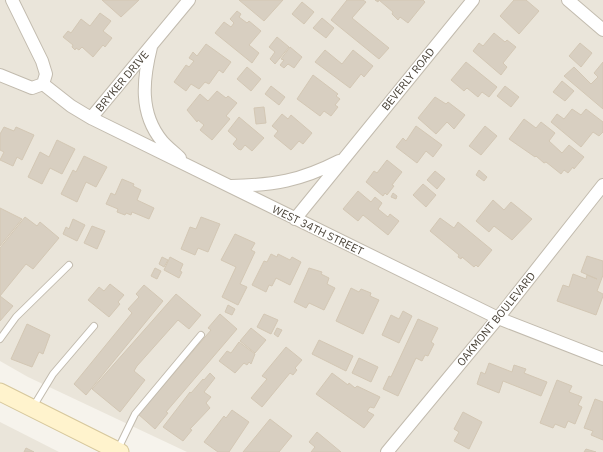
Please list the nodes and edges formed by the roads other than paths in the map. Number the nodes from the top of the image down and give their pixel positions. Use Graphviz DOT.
graph roads {
  1 [pos="12,0"];
  2 [pos="189,0"];
  3 [pos="473,0"];
  4 [pos="568,0"];
  5 [pos="603,30"];
  6 [pos="152,44"];
  7 [pos="0,75"];
  8 [pos="43,84"];
  9 [pos="91,118"];
  10 [pos="344,159"];
  11 [pos="190,167"];
  12 [pos="603,185"];
  13 [pos="228,186"];
  14 [pos="295,219"];
  15 [pos="69,265"];
  16 [pos="498,318"];
  17 [pos="94,326"];
  18 [pos="201,335"];
  19 [pos="0,339"];
  20 [pos="603,359"];
  21 [pos="0,392"];
  22 [pos="32,408"];
  23 [pos="119,451"];
  24 [pos="387,452"];
  1 -- 8 [label="street"];
  2 -- 6 [label="street, BRYKER DRIVE"];
  3 -- 10 [label="street, BEVERLY ROAD"];
  4 -- 5 [label="street"];
  6 -- 9 [label="street, BRYKER DRIVE"];
  6 -- 11 [label="street, BRYKER DRIVE"];
  7 -- 8 [label="street"];
  8 -- 9 [label="street, WEST 34TH STREET"];
  9 -- 11 [label="street, WEST 34TH STREET"];
  10 -- 13 [label="street, BEVERLY ROAD"];
  10 -- 14 [label="street, BEVERLY ROAD"];
  11 -- 13 [label="street, WEST 34TH STREET"];
  12 -- 16 [label="street, OAKMONT BOULEVARD"];
  13 -- 14 [label="street, WEST 34TH STREET"];
  14 -- 16 [label="street, WEST 34TH STREET"];
  15 -- 19 [label="lane"];
  16 -- 20 [label="street, WEST 34TH STREET"];
  16 -- 24 [label="street, OAKMONT BOULEVARD"];
  17 -- 22 [label="lane"];
  18 -- 23 [label="lane"];
  21 -- 22 [label="main road"];
  22 -- 23 [label="main road"];
}
